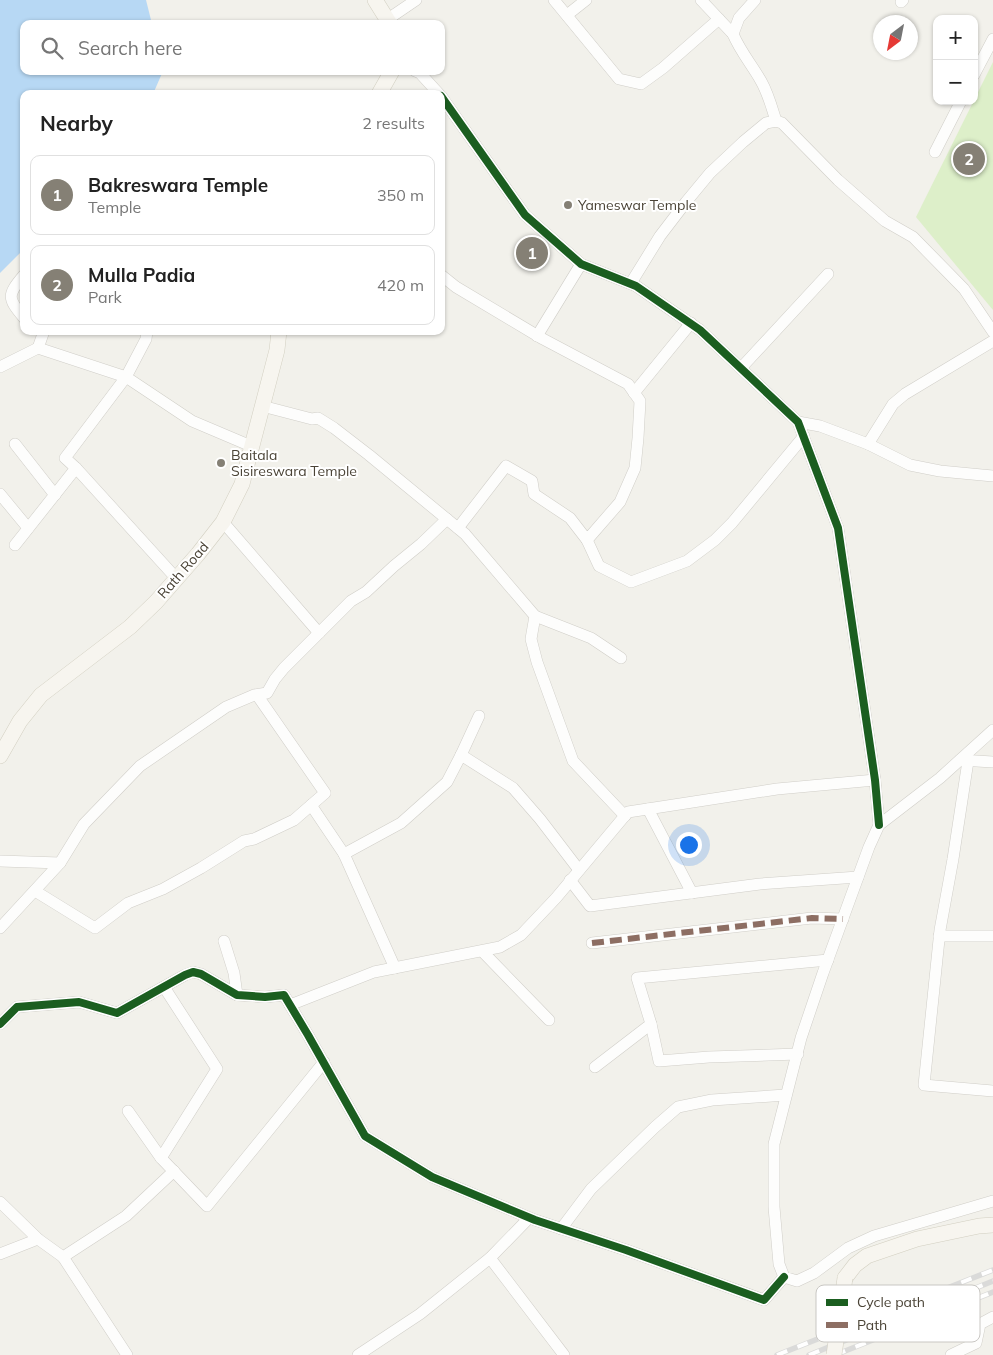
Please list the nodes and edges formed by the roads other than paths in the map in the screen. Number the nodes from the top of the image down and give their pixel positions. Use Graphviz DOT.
graph roads {
  1 [pos="375,0"];
  2 [pos="416,0"];
  3 [pos="554,0"];
  4 [pos="586,0"];
  5 [pos="702,0"];
  6 [pos="755,0"];
  7 [pos="567,15"];
  8 [pos="719,19"];
  9 [pos="388,20"];
  10 [pos="391,20"];
  11 [pos="733,34"];
  12 [pos="993,39"];
  13 [pos="978,67"];
  14 [pos="390,75"];
  15 [pos="422,75"];
  16 [pos="381,90"];
  17 [pos="435,90"];
  18 [pos="445,102"];
  19 [pos="959,105"];
  20 [pos="776,121"];
  21 [pos="935,152"];
  22 [pos="581,264"];
  23 [pos="828,274"];
  24 [pos="445,279"];
  25 [pos="20,280"];
  26 [pos="631,283"];
  27 [pos="20,314"];
  28 [pos="691,324"];
  29 [pos="993,332"];
  30 [pos="146,335"];
  31 [pos="279,335"];
  32 [pos="537,336"];
  33 [pos="39,337"];
  34 [pos="993,342"];
  35 [pos="0,367"];
  36 [pos="741,368"];
  37 [pos="126,377"];
  38 [pos="634,393"];
  39 [pos="262,406"];
  40 [pos="798,422"];
  41 [pos="804,436"];
  42 [pos="15,444"];
  43 [pos="868,444"];
  44 [pos="252,446"];
  45 [pos="76,468"];
  46 [pos="993,476"];
  47 [pos="0,494"];
  48 [pos="55,494"];
  49 [pos="446,519"];
  50 [pos="223,522"];
  51 [pos="28,528"];
  52 [pos="458,528"];
  53 [pos="587,540"];
  54 [pos="15,545"];
  55 [pos="176,578"];
  56 [pos="535,616"];
  57 [pos="319,633"];
  58 [pos="621,658"];
  59 [pos="257,694"];
  60 [pos="479,716"];
  61 [pos="993,730"];
  62 [pos="461,755"];
  63 [pos="0,756"];
  64 [pos="964,761"];
  65 [pos="993,762"];
  66 [pos="875,780"];
  67 [pos="311,805"];
  68 [pos="648,809"];
  69 [pos="625,816"];
  70 [pos="879,825"];
  71 [pos="344,854"];
  72 [pos="0,861"];
  73 [pos="60,863"];
  74 [pos="579,870"];
  75 [pos="858,877"];
  76 [pos="570,880"];
  77 [pos="35,891"];
  78 [pos="692,893"];
  79 [pos="843,918"];
  80 [pos="0,928"];
  81 [pos="939,936"];
  82 [pos="993,936"];
  83 [pos="224,942"];
  84 [pos="592,943"];
  85 [pos="482,951"];
  86 [pos="828,960"];
  87 [pos="395,968"];
  88 [pos="164,986"];
  89 [pos="237,995"];
  90 [pos="290,1006"];
  91 [pos="549,1020"];
  92 [pos="0,1024"];
  93 [pos="651,1024"];
  94 [pos="798,1054"];
  95 [pos="324,1062"];
  96 [pos="595,1068"];
  97 [pos="993,1091"];
  98 [pos="786,1095"];
  99 [pos="128,1111"];
  100 [pos="161,1158"];
  101 [pos="174,1171"];
  102 [pos="993,1201"];
  103 [pos="0,1202"];
  104 [pos="529,1218"];
  105 [pos="993,1225"];
  106 [pos="561,1229"];
  107 [pos="38,1239"];
  108 [pos="0,1254"];
  109 [pos="63,1257"];
  110 [pos="490,1258"];
  111 [pos="784,1277"];
  112 [pos="845,1285"];
  113 [pos="993,1317"];
  114 [pos="980,1324"];
  115 [pos="836,1342"];
  116 [pos="976,1342"];
  117 [pos="126,1355"];
  118 [pos="358,1355"];
  119 [pos="564,1355"];
  120 [pos="834,1355"];
  121 [pos="951,1355"];
  1 -- 9 [label="street"];
  2 -- 10 [label="street"];
  3 -- 7 [label="street"];
  4 -- 7 [label="street"];
  5 -- 8 [label="street"];
  6 -- 11 [label="street"];
  7 -- 8 [label="street"];
  8 -- 11 [label="street"];
  11 -- 20 [label="street"];
  12 -- 13 [label="street"];
  14 -- 16 [label="street"];
  15 -- 17 [label="street"];
  18 -- 22 [label="street"];
  19 -- 21 [label="street"];
  20 -- 26 [label="street"];
  20 -- 29 [label="street"];
  22 -- 26 [label="street"];
  22 -- 32 [label="street"];
  23 -- 36 [label="street"];
  24 -- 32 [label="street"];
  25 -- 27 [label="street"];
  26 -- 28 [label="street"];
  28 -- 36 [label="street"];
  28 -- 38 [label="street"];
  30 -- 37 [label="street"];
  31 -- 39 [label="street, Rath Road"];
  32 -- 38 [label="street"];
  33 -- 35 [label="street"];
  33 -- 37 [label="street"];
  34 -- 43 [label="street"];
  36 -- 40 [label="street"];
  37 -- 44 [label="street"];
  37 -- 45 [label="street"];
  38 -- 53 [label="street"];
  39 -- 44 [label="street, Rath Road"];
  39 -- 49 [label="street"];
  40 -- 41 [label="street"];
  40 -- 43 [label="street"];
  41 -- 53 [label="street"];
  41 -- 66 [label="street"];
  42 -- 48 [label="street"];
  43 -- 46 [label="street"];
  44 -- 50 [label="street, Rath Road"];
  45 -- 48 [label="street"];
  45 -- 55 [label="street"];
  47 -- 51 [label="street"];
  48 -- 51 [label="street"];
  49 -- 52 [label="street"];
  49 -- 57 [label="street"];
  50 -- 55 [label="street, Rath Road"];
  50 -- 57 [label="street"];
  51 -- 54 [label="street"];
  52 -- 53 [label="street"];
  52 -- 56 [label="street"];
  55 -- 63 [label="street, Rath Road"];
  56 -- 58 [label="street"];
  56 -- 69 [label="street"];
  57 -- 59 [label="street"];
  59 -- 67 [label="street"];
  59 -- 73 [label="street"];
  60 -- 62 [label="street"];
  61 -- 64 [label="street"];
  62 -- 71 [label="street"];
  62 -- 74 [label="street"];
  64 -- 65 [label="street"];
  64 -- 70 [label="street"];
  64 -- 81 [label="street"];
  66 -- 68 [label="street"];
  66 -- 70 [label="street"];
  67 -- 71 [label="street"];
  67 -- 77 [label="street"];
  68 -- 69 [label="street"];
  68 -- 78 [label="street"];
  69 -- 74 [label="street"];
  70 -- 75 [label="street"];
  71 -- 87 [label="street"];
  72 -- 73 [label="street"];
  73 -- 77 [label="street"];
  74 -- 76 [label="street"];
  75 -- 78 [label="street"];
  75 -- 79 [label="street"];
  76 -- 78 [label="street"];
  76 -- 85 [label="street"];
  77 -- 80 [label="street"];
  79 -- 84 [label="street"];
  79 -- 86 [label="street"];
  81 -- 82 [label="street"];
  81 -- 97 [label="street"];
  83 -- 89 [label="street"];
  85 -- 87 [label="street"];
  85 -- 91 [label="street"];
  86 -- 93 [label="street"];
  86 -- 94 [label="street"];
  87 -- 90 [label="street"];
  88 -- 89 [label="street"];
  88 -- 92 [label="street"];
  88 -- 100 [label="street"];
  89 -- 90 [label="street"];
  90 -- 95 [label="street"];
  93 -- 94 [label="street"];
  93 -- 96 [label="street"];
  94 -- 98 [label="street"];
  95 -- 101 [label="street"];
  95 -- 104 [label="street"];
  98 -- 106 [label="street"];
  98 -- 111 [label="street"];
  99 -- 100 [label="street"];
  100 -- 101 [label="street"];
  101 -- 109 [label="street"];
  102 -- 111 [label="street"];
  103 -- 107 [label="street"];
  104 -- 106 [label="street"];
  104 -- 110 [label="street"];
  105 -- 112 [label="street, bridge"];
  106 -- 111 [label="street"];
  107 -- 108 [label="street"];
  107 -- 109 [label="street"];
  109 -- 117 [label="street"];
  110 -- 118 [label="street"];
  110 -- 119 [label="street"];
  113 -- 114 [label="street"];
  115 -- 120 [label="street, bridge"];
  116 -- 121 [label="street"];
}
